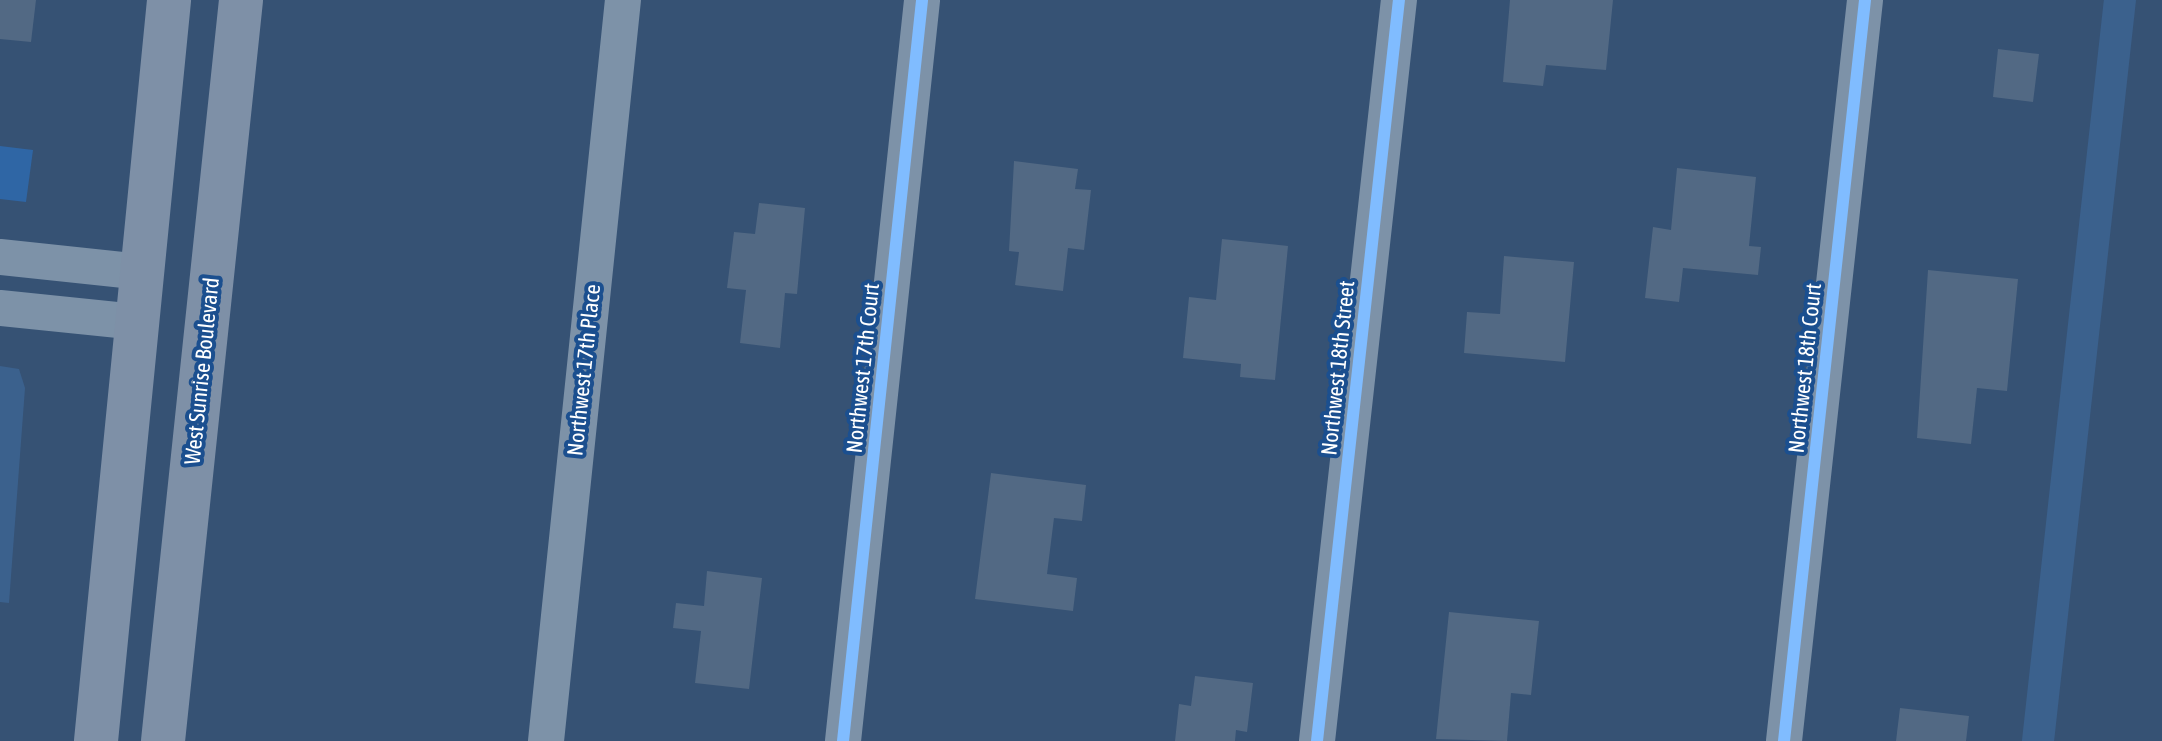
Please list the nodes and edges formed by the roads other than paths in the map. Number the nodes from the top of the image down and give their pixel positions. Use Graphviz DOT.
graph roads {
  1 [pos="169,0"];
  2 [pos="241,0"];
  3 [pos="623,0"];
  4 [pos="922,0"];
  5 [pos="1399,0"];
  6 [pos="1865,0"];
  7 [pos="0,257"];
  8 [pos="143,272"];
  9 [pos="0,308"];
  10 [pos="138,322"];
  11 [pos="96,741"];
  12 [pos="163,741"];
  13 [pos="546,741"];
  14 [pos="843,741"];
  15 [pos="1317,741"];
  16 [pos="1784,741"];
  1 -- 8 [label="highway"];
  2 -- 12 [label="highway, West Sunrise Boulevard"];
  3 -- 13 [label="street, Northwest 17th Place"];
  4 -- 14 [label="street, Northwest 17th Court"];
  5 -- 15 [label="street, Northwest 18th Street"];
  6 -- 16 [label="street, Northwest 18th Court"];
  7 -- 8 [label="street"];
  8 -- 10 [label="highway"];
  9 -- 10 [label="street"];
  10 -- 11 [label="highway"];
}
